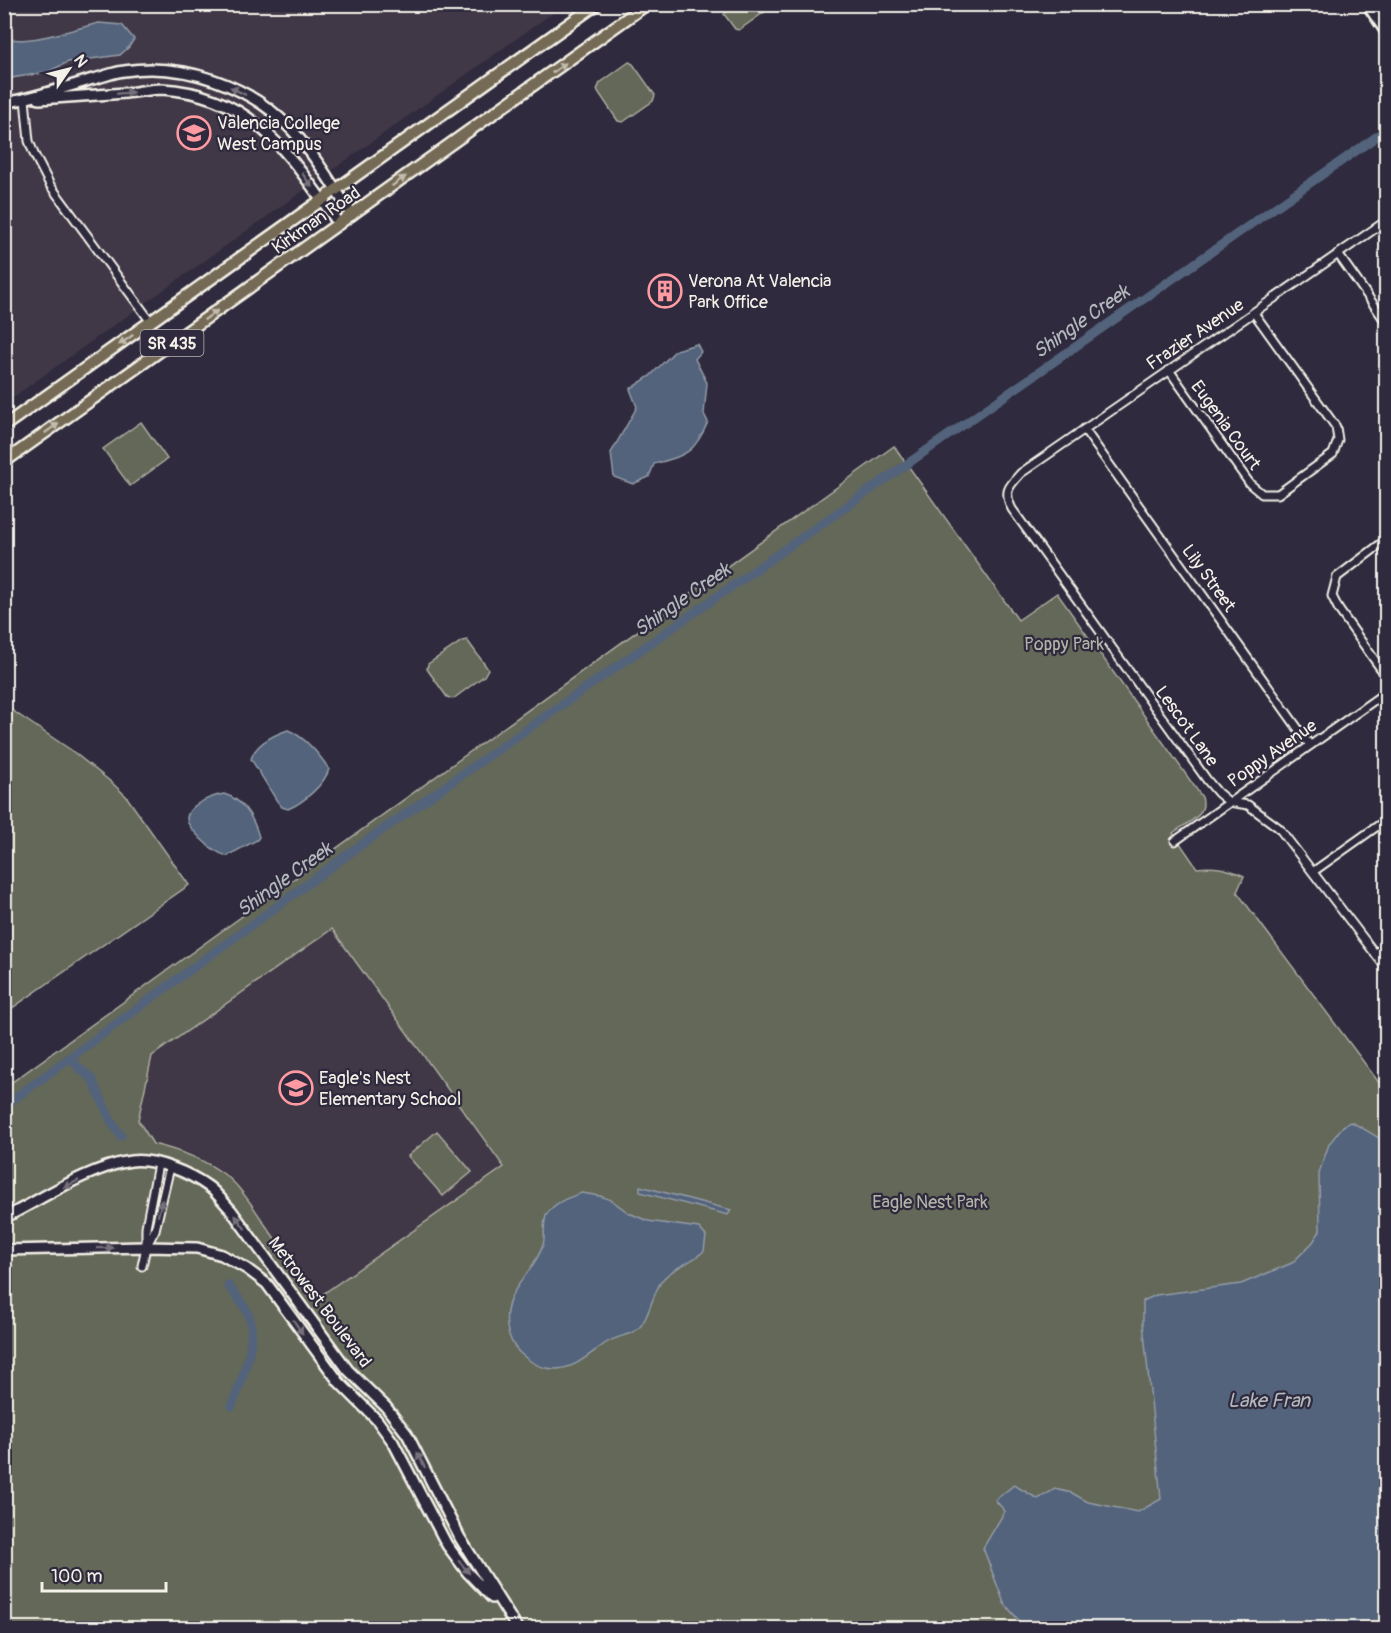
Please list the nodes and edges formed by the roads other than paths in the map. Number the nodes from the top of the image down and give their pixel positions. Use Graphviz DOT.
graph roads {
  1 [pos="597,4"];
  2 [pos="647,4"];
  3 [pos="1367,4"];
  4 [pos="1386,32"];
  5 [pos="25,99"];
  6 [pos="4,103"];
  7 [pos="336,190"];
  8 [pos="322,201"];
  9 [pos="352,215"];
  10 [pos="1386,221"];
  11 [pos="339,224"];
  12 [pos="1338,254"];
  13 [pos="1254,313"];
  14 [pos="151,322"];
  15 [pos="1386,322"];
  16 [pos="1169,370"];
  17 [pos="4,426"];
  18 [pos="1084,429"];
  19 [pos="4,462"];
  20 [pos="1021,473"];
  21 [pos="1386,540"];
  22 [pos="1386,676"];
  23 [pos="1386,692"];
  24 [pos="1309,744"];
  25 [pos="1229,802"];
  26 [pos="1386,820"];
  27 [pos="1175,841"];
  28 [pos="1314,871"];
  29 [pos="1386,946"];
  30 [pos="1376,954"];
  31 [pos="1386,968"];
  32 [pos="158,1164"];
  33 [pos="170,1167"];
  34 [pos="4,1218"];
  35 [pos="146,1247"];
  36 [pos="4,1250"];
  37 [pos="142,1266"];
  38 [pos="288,1285"];
  39 [pos="276,1294"];
  40 [pos="447,1513"];
  41 [pos="433,1518"];
  42 [pos="516,1629"];
  1 -- 7 [label="main road, Kirkman Road / SR 435"];
  9 -- 2 [label="main road, Kirkman Road / SR 435, one-way"];
  3 -- 4 [label="street"];
  5 -- 6 [label="street"];
  7 -- 5 [label="street, one-way"];
  5 -- 8 [label="street, one-way"];
  5 -- 14 [label="street"];
  7 -- 8 [label="main road, Kirkman Road / SR 435"];
  7 -- 9 [label="street"];
  8 -- 11 [label="street"];
  8 -- 14 [label="main road, Kirkman Road / SR 435"];
  9 -- 11 [label="main road, Kirkman Road / SR 435"];
  10 -- 12 [label="street, Frazier Avenue"];
  19 -- 11 [label="main road, Kirkman Road / SR 435, one-way"];
  12 -- 13 [label="street, Frazier Avenue"];
  12 -- 15 [label="street"];
  13 -- 16 [label="street, Frazier Avenue"];
  13 -- 16 [label="street, Eugenia Court"];
  14 -- 17 [label="main road, Kirkman Road / SR 435, one-way"];
  16 -- 18 [label="street, Frazier Avenue"];
  18 -- 20 [label="street, Frazier Avenue"];
  18 -- 24 [label="street, Lily Street"];
  20 -- 25 [label="street, Lescot Lane"];
  21 -- 22 [label="street"];
  23 -- 24 [label="street, Poppy Avenue"];
  24 -- 25 [label="street, Poppy Avenue"];
  25 -- 27 [label="street, Poppy Avenue"];
  25 -- 28 [label="street, Lescot Lane"];
  26 -- 28 [label="street"];
  28 -- 30 [label="street, Lescot Lane"];
  29 -- 30 [label="street"];
  30 -- 31 [label="street, Lescot Lane"];
  32 -- 33 [label="street, Metrowest Boulevard"];
  32 -- 34 [label="street, Metrowest Boulevard, one-way"];
  32 -- 35 [label="street"];
  35 -- 33 [label="street, one-way"];
  38 -- 33 [label="street, Metrowest Boulevard, one-way"];
  36 -- 35 [label="street, Metrowest Boulevard, one-way"];
  35 -- 37 [label="street"];
  35 -- 39 [label="street, Metrowest Boulevard"];
  38 -- 39 [label="street"];
  40 -- 38 [label="street, Metrowest Boulevard, one-way"];
  39 -- 41 [label="street, Metrowest Boulevard, one-way"];
  40 -- 41 [label="street"];
  40 -- 42 [label="street, Metrowest Boulevard"];
  41 -- 42 [label="street, Metrowest Boulevard, one-way"];
}
